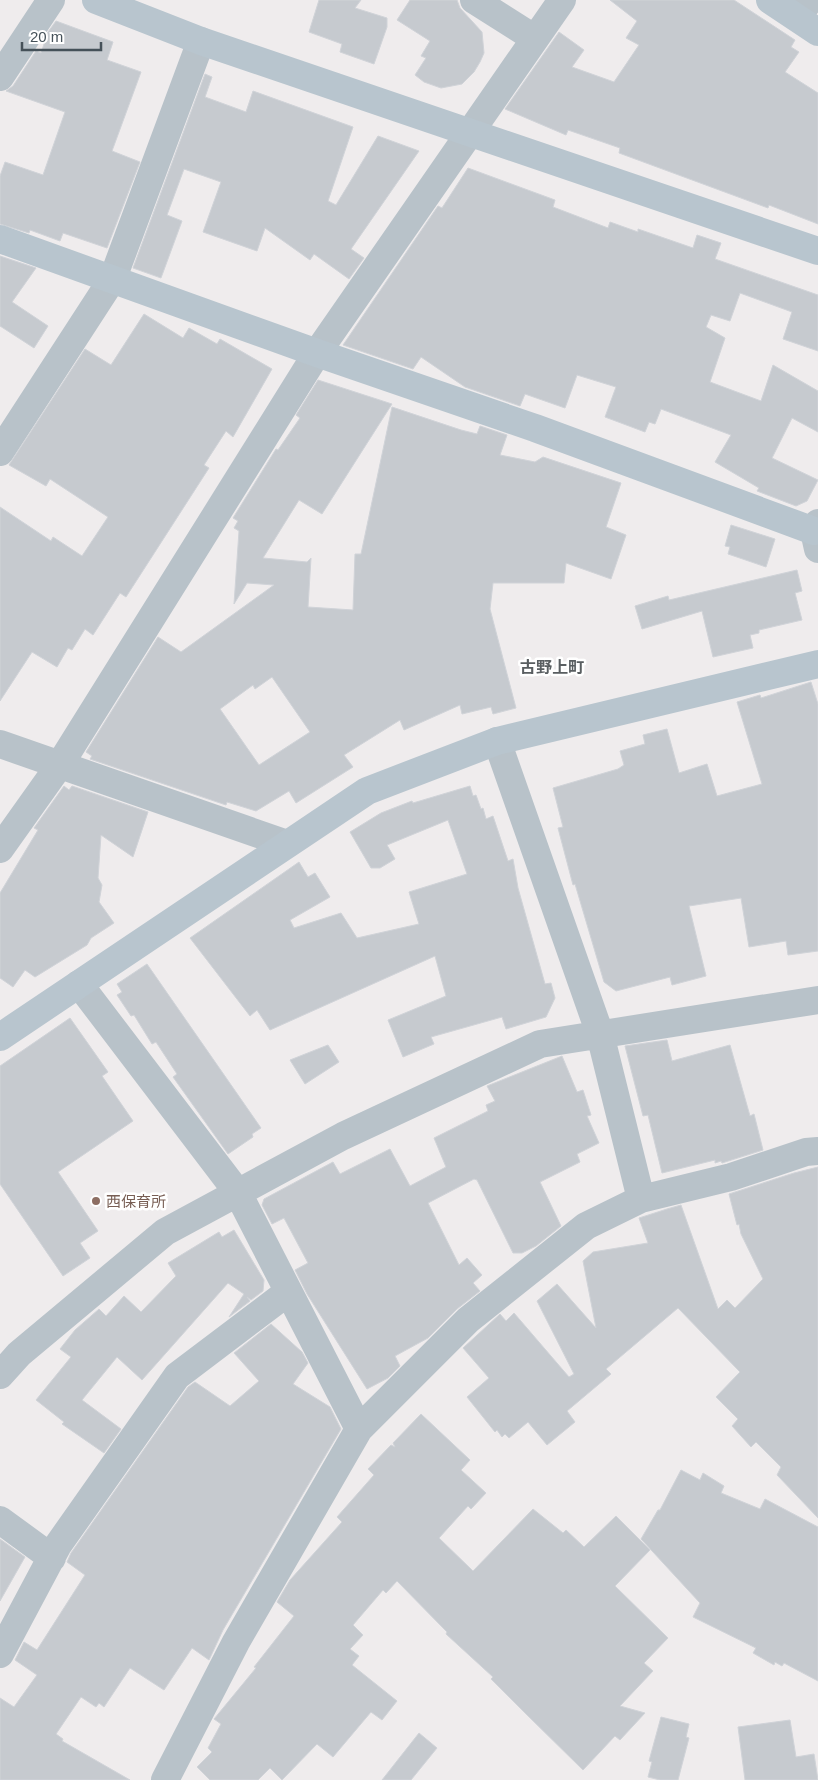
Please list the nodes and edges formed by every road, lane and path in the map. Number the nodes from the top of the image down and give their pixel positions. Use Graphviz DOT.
graph roads {
  1 [pos="50,0"];
  2 [pos="96,0"];
  3 [pos="474,0"];
  4 [pos="562,0"];
  5 [pos="770,0"];
  6 [pos="808,16"];
  7 [pos="534,38"];
  8 [pos="201,41"];
  9 [pos="0,77"];
  10 [pos="471,133"];
  11 [pos="0,239"];
  12 [pos="818,252"];
  13 [pos="114,278"];
  14 [pos="317,354"];
  15 [pos="0,452"];
  16 [pos="817,534"];
  17 [pos="818,664"];
  18 [pos="498,741"];
  19 [pos="0,744"];
  20 [pos="59,766"];
  21 [pos="287,844"];
  22 [pos="0,849"];
  23 [pos="79,984"];
  24 [pos="818,1000"];
  25 [pos="600,1034"];
  26 [pos="0,1037"];
  27 [pos="818,1151"];
  28 [pos="238,1193"];
  29 [pos="640,1200"];
  30 [pos="288,1292"];
  31 [pos="0,1375"];
  32 [pos="359,1429"];
  33 [pos="0,1520"];
  34 [pos="52,1558"];
  35 [pos="0,1654"];
  36 [pos="165,1780"];
  1 -- 9 [label="street"];
  2 -- 8 [label="street"];
  3 -- 7 [label="street"];
  4 -- 7 [label="street"];
  5 -- 6 [label="street"];
  7 -- 10 [label="street"];
  8 -- 10 [label="street"];
  8 -- 13 [label="street"];
  10 -- 12 [label="street"];
  10 -- 14 [label="street"];
  11 -- 13 [label="street"];
  13 -- 14 [label="street"];
  13 -- 15 [label="street"];
  14 -- 16 [label="street"];
  14 -- 20 [label="street"];
  17 -- 18 [label="street"];
  18 -- 21 [label="street"];
  18 -- 25 [label="street"];
  19 -- 20 [label="street"];
  20 -- 21 [label="street"];
  20 -- 22 [label="street"];
  21 -- 23 [label="street"];
  23 -- 26 [label="street"];
  23 -- 28 [label="street"];
  24 -- 25 [label="street"];
  25 -- 28 [label="street"];
  25 -- 29 [label="street"];
  27 -- 29 [label="street"];
  28 -- 30 [label="street"];
  28 -- 31 [label="street"];
  29 -- 32 [label="street"];
  30 -- 32 [label="street"];
  30 -- 34 [label="street"];
  32 -- 36 [label="street"];
  33 -- 34 [label="street"];
  34 -- 35 [label="street"];
}
